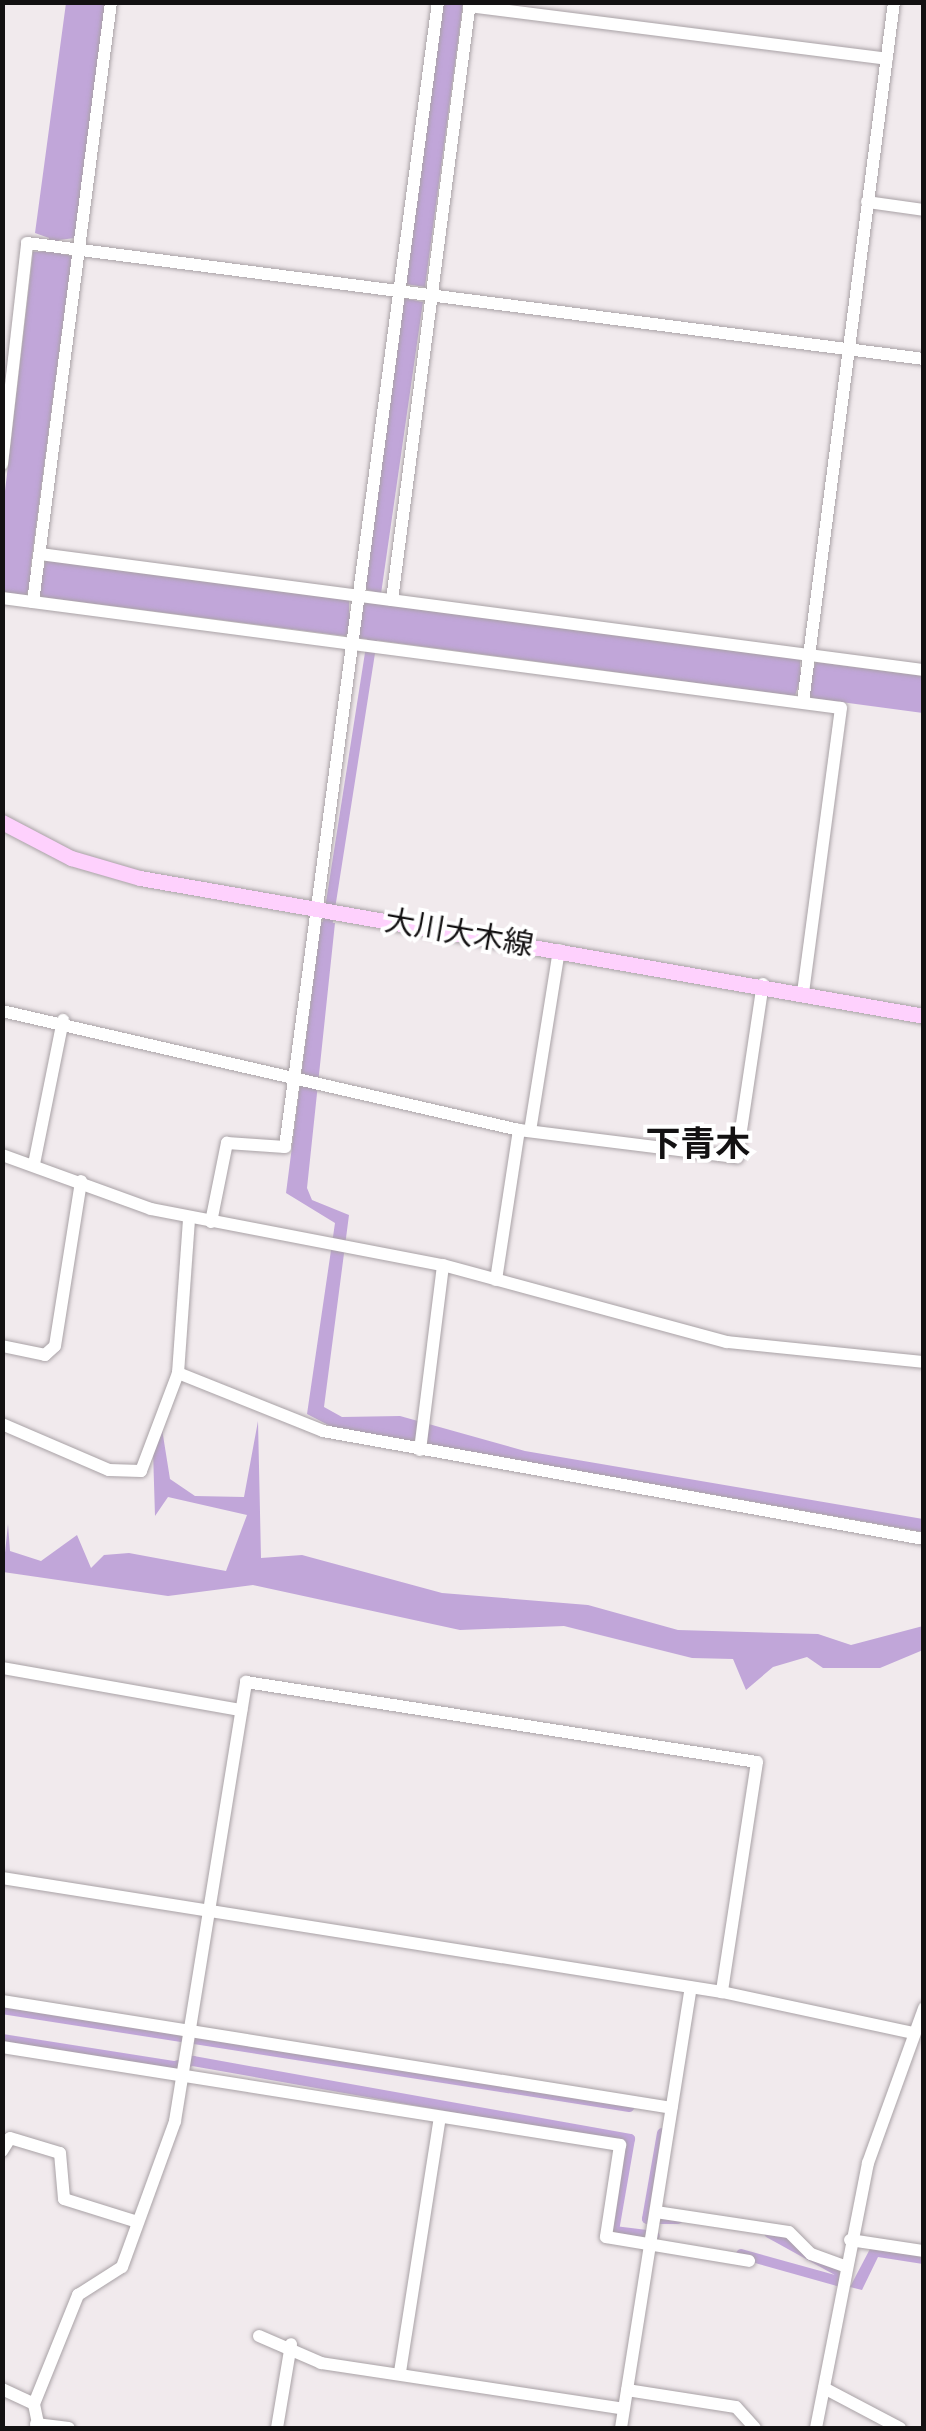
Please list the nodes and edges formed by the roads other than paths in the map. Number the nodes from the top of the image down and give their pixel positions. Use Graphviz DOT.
graph roads {
  1 [pos="111,2"];
  2 [pos="438,2"];
  3 [pos="894,2"];
  4 [pos="470,4"];
  5 [pos="887,60"];
  6 [pos="867,202"];
  7 [pos="924,210"];
  8 [pos="75,248"];
  9 [pos="398,290"];
  10 [pos="432,294"];
  11 [pos="849,349"];
  12 [pos="924,359"];
  13 [pos="2,464"];
  14 [pos="39,556"];
  15 [pos="5,598"];
  16 [pos="358,598"];
  17 [pos="34,599"];
  18 [pos="388,599"];
  19 [pos="352,642"];
  20 [pos="809,658"];
  21 [pos="924,670"];
  22 [pos="803,702"];
  23 [pos="2,822"];
  24 [pos="315,908"];
  25 [pos="559,950"];
  26 [pos="764,984"];
  27 [pos="804,990"];
  28 [pos="2,1010"];
  29 [pos="924,1016"];
  30 [pos="63,1020"];
  31 [pos="294,1082"];
  32 [pos="525,1127"];
  33 [pos="2,1155"];
  34 [pos="34,1164"];
  35 [pos="81,1182"];
  36 [pos="189,1218"];
  37 [pos="211,1222"];
  38 [pos="442,1265"];
  39 [pos="496,1280"];
  40 [pos="2,1346"];
  41 [pos="924,1362"];
  42 [pos="178,1373"];
  43 [pos="2,1424"];
  44 [pos="420,1447"];
  45 [pos="924,1539"];
  46 [pos="2,1668"];
  47 [pos="240,1710"];
  48 [pos="2,1878"];
  49 [pos="210,1912"];
  50 [pos="691,1988"];
  51 [pos="722,1992"];
  52 [pos="2,2001"];
  53 [pos="923,2010"];
  54 [pos="913,2033"];
  55 [pos="189,2037"];
  56 [pos="2,2047"];
  57 [pos="184,2070"];
  58 [pos="672,2108"];
  59 [pos="440,2117"];
  60 [pos="2,2151"];
  61 [pos="655,2215"];
  62 [pos="138,2222"];
  63 [pos="850,2240"];
  64 [pos="648,2242"];
  65 [pos="924,2251"];
  66 [pos="749,2262"];
  67 [pos="844,2266"];
  68 [pos="259,2336"];
  69 [pos="292,2344"];
  70 [pos="400,2372"];
  71 [pos="824,2388"];
  72 [pos="2,2389"];
  73 [pos="628,2390"];
  74 [pos="34,2404"];
  75 [pos="624,2409"];
  76 [pos="38,2426"];
  77 [pos="69,2428"];
  78 [pos="277,2428"];
  79 [pos="621,2428"];
  80 [pos="755,2428"];
  81 [pos="816,2428"];
  82 [pos="900,2428"];
  1 -- 8 [label="street"];
  2 -- 9 [label="street"];
  3 -- 5 [label="street"];
  4 -- 5 [label="street"];
  4 -- 10 [label="street"];
  5 -- 6 [label="street"];
  6 -- 7 [label="street"];
  6 -- 11 [label="street"];
  8 -- 9 [label="street"];
  8 -- 13 [label="street"];
  8 -- 14 [label="street"];
  9 -- 10 [label="street"];
  9 -- 16 [label="street"];
  10 -- 11 [label="street"];
  10 -- 18 [label="street"];
  11 -- 12 [label="street"];
  11 -- 20 [label="street"];
  14 -- 16 [label="street"];
  14 -- 17 [label="street"];
  15 -- 17 [label="street"];
  16 -- 18 [label="street"];
  16 -- 19 [label="street"];
  17 -- 19 [label="street"];
  18 -- 20 [label="street"];
  19 -- 22 [label="street"];
  19 -- 24 [label="street"];
  20 -- 21 [label="street"];
  20 -- 22 [label="street"];
  22 -- 27 [label="street"];
  23 -- 24 [label="main road, 大川大木線"];
  24 -- 25 [label="main road, 大川大木線"];
  24 -- 31 [label="street"];
  25 -- 26 [label="main road, 大川大木線"];
  25 -- 32 [label="street"];
  26 -- 27 [label="main road, 大川大木線"];
  26 -- 32 [label="street"];
  27 -- 29 [label="main road, 大川大木線"];
  28 -- 30 [label="street"];
  30 -- 31 [label="street"];
  30 -- 34 [label="street"];
  31 -- 32 [label="street"];
  31 -- 37 [label="street"];
  32 -- 39 [label="street"];
  33 -- 34 [label="street"];
  34 -- 35 [label="street"];
  35 -- 36 [label="street"];
  35 -- 40 [label="street"];
  36 -- 37 [label="street"];
  36 -- 42 [label="street"];
  37 -- 38 [label="street"];
  38 -- 39 [label="street"];
  38 -- 44 [label="street"];
  39 -- 41 [label="street"];
  42 -- 43 [label="street"];
  42 -- 44 [label="street"];
  44 -- 45 [label="street"];
  46 -- 47 [label="street"];
  47 -- 49 [label="street"];
  47 -- 51 [label="street"];
  48 -- 49 [label="street"];
  49 -- 50 [label="street"];
  49 -- 55 [label="street"];
  50 -- 51 [label="street"];
  50 -- 58 [label="street"];
  51 -- 54 [label="street"];
  52 -- 55 [label="street"];
  53 -- 54 [label="street"];
  54 -- 63 [label="street"];
  55 -- 57 [label="street"];
  55 -- 58 [label="street"];
  56 -- 57 [label="street"];
  57 -- 59 [label="street"];
  57 -- 62 [label="street"];
  58 -- 61 [label="street"];
  59 -- 64 [label="street"];
  59 -- 70 [label="street"];
  60 -- 62 [label="street"];
  61 -- 64 [label="street"];
  61 -- 67 [label="street"];
  62 -- 74 [label="street"];
  63 -- 65 [label="street"];
  63 -- 67 [label="street"];
  64 -- 66 [label="street"];
  64 -- 73 [label="street"];
  67 -- 71 [label="street"];
  68 -- 69 [label="street"];
  69 -- 70 [label="street"];
  69 -- 78 [label="street"];
  70 -- 75 [label="street"];
  71 -- 81 [label="street"];
  71 -- 82 [label="street"];
  72 -- 74 [label="street"];
  73 -- 75 [label="street"];
  73 -- 80 [label="street"];
  74 -- 76 [label="street"];
  75 -- 79 [label="street"];
  76 -- 77 [label="street"];
}
